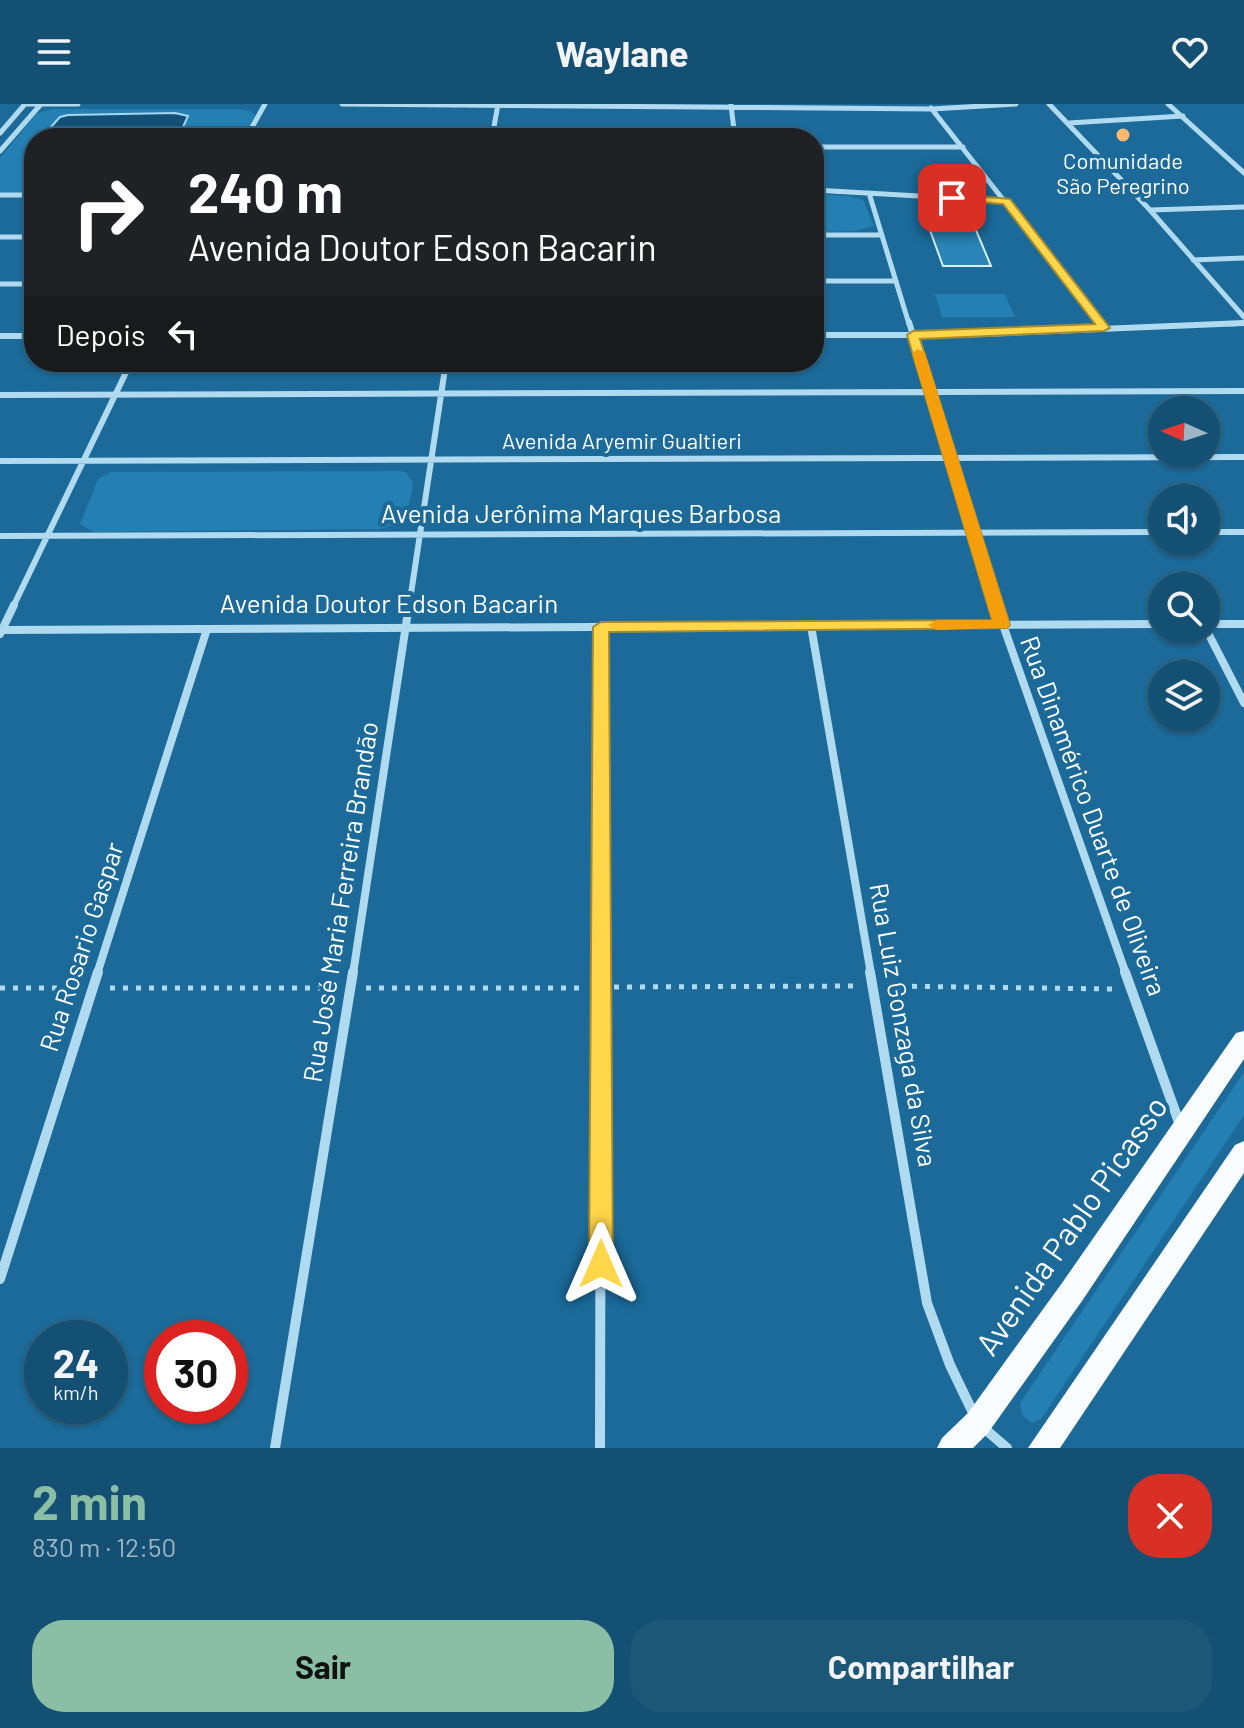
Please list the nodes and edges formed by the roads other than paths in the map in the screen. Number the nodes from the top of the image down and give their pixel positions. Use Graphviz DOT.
graph roads {
  1 [pos="25,104"];
  2 [pos="41,104"];
  3 [pos="78,104"];
  4 [pos="265,104"];
  5 [pos="342,104"];
  6 [pos="498,104"];
  7 [pos="1016,104"];
  8 [pos="1049,104"];
  9 [pos="1168,104"];
  10 [pos="731,106"];
  11 [pos="930,106"];
  12 [pos="1183,116"];
  13 [pos="1069,123"];
  14 [pos="252,128"];
  15 [pos="494,128"];
  16 [pos="734,128"];
  17 [pos="0,133"];
  18 [pos="824,147"];
  19 [pos="963,147"];
  20 [pos="2,149"];
  21 [pos="1244,173"];
  22 [pos="824,191"];
  23 [pos="869,193"];
  24 [pos="0,195"];
  25 [pos="24,195"];
  26 [pos="1006,201"];
  27 [pos="1244,207"];
  28 [pos="1150,210"];
  29 [pos="824,235"];
  30 [pos="881,235"];
  31 [pos="0,237"];
  32 [pos="24,237"];
  33 [pos="1244,258"];
  34 [pos="1193,260"];
  35 [pos="824,281"];
  36 [pos="896,281"];
  37 [pos="0,284"];
  38 [pos="24,284"];
  39 [pos="1244,320"];
  40 [pos="1104,328"];
  41 [pos="824,335"];
  42 [pos="913,335"];
  43 [pos="0,336"];
  44 [pos="24,336"];
  45 [pos="126,372"];
  46 [pos="444,372"];
  47 [pos="1244,391"];
  48 [pos="930,392"];
  49 [pos="116,394"];
  50 [pos="0,395"];
  51 [pos="441,395"];
  52 [pos="950,457"];
  53 [pos="1244,457"];
  54 [pos="0,461"];
  55 [pos="84,461"];
  56 [pos="431,461"];
  57 [pos="973,532"];
  58 [pos="1148,532"];
  59 [pos="1220,532"];
  60 [pos="1244,532"];
  61 [pos="420,534"];
  62 [pos="48,535"];
  63 [pos="0,536"];
  64 [pos="1148,624"];
  65 [pos="1244,624"];
  66 [pos="1002,625"];
  67 [pos="1220,625"];
  68 [pos="811,626"];
  69 [pos="601,627"];
  70 [pos="406,628"];
  71 [pos="207,629"];
  72 [pos="1,631"];
  73 [pos="1215,644"];
  74 [pos="1244,703"];
  75 [pos="1244,1040"];
  76 [pos="1182,1132"];
  77 [pos="1244,1152"];
  78 [pos="0,1279"];
  79 [pos="978,1423"];
  80 [pos="275,1448"];
  81 [pos="600,1448"];
  82 [pos="952,1448"];
  83 [pos="1007,1448"];
  84 [pos="1043,1448"];
  1 -- 2 [label="street"];
  1 -- 17 [label="street"];
  2 -- 3 [label="street"];
  2 -- 20 [label="street"];
  4 -- 14 [label="street"];
  5 -- 6 [label="street"];
  6 -- 10 [label="street"];
  6 -- 15 [label="street"];
  7 -- 11 [label="street"];
  8 -- 13 [label="street"];
  9 -- 12 [label="street"];
  10 -- 11 [label="street"];
  10 -- 16 [label="street"];
  11 -- 19 [label="street"];
  12 -- 13 [label="street"];
  12 -- 21 [label="street"];
  13 -- 28 [label="street"];
  18 -- 19 [label="street"];
  19 -- 26 [label="street"];
  22 -- 23 [label="street"];
  23 -- 26 [label="street"];
  23 -- 30 [label="street, Rua Dinamérico Duarte de Oliveira"];
  24 -- 25 [label="street"];
  26 -- 40 [label="street"];
  27 -- 28 [label="street"];
  28 -- 34 [label="street"];
  29 -- 30 [label="street"];
  30 -- 36 [label="street, Rua Dinamérico Duarte de Oliveira"];
  31 -- 32 [label="street"];
  33 -- 34 [label="street"];
  34 -- 39 [label="street"];
  35 -- 36 [label="street"];
  36 -- 42 [label="street, Rua Dinamérico Duarte de Oliveira"];
  37 -- 38 [label="street"];
  39 -- 40 [label="street"];
  40 -- 42 [label="street"];
  41 -- 42 [label="street"];
  42 -- 48 [label="street, Rua Dinamérico Duarte de Oliveira"];
  43 -- 44 [label="street"];
  45 -- 49 [label="street"];
  46 -- 51 [label="street, Rua José Maria Ferreira Brandão"];
  47 -- 48 [label="street"];
  48 -- 51 [label="street"];
  48 -- 52 [label="street, Rua Dinamérico Duarte de Oliveira"];
  49 -- 50 [label="street"];
  49 -- 51 [label="street"];
  49 -- 55 [label="street"];
  51 -- 56 [label="street, Rua José Maria Ferreira Brandão"];
  52 -- 53 [label="street, Avenida Aryemir Gualtieri"];
  52 -- 56 [label="street, Avenida Aryemir Gualtieri"];
  52 -- 57 [label="street, Rua Dinamérico Duarte de Oliveira"];
  54 -- 55 [label="street, Avenida Aryemir Gualtieri"];
  55 -- 56 [label="street, Avenida Aryemir Gualtieri"];
  55 -- 62 [label="street"];
  56 -- 61 [label="street, Rua José Maria Ferreira Brandão"];
  57 -- 58 [label="street, Avenida Jerônima Marques Barbosa"];
  57 -- 61 [label="street, Avenida Jerônima Marques Barbosa"];
  57 -- 66 [label="street, Rua Dinamérico Duarte de Oliveira"];
  59 -- 60 [label="street"];
  61 -- 62 [label="street, Avenida Jerônima Marques Barbosa"];
  61 -- 70 [label="street, Rua José Maria Ferreira Brandão"];
  62 -- 63 [label="street, Avenida Jerônima Marques Barbosa"];
  62 -- 72 [label="street"];
  64 -- 66 [label="street, Avenida Doutor Edson Bacarin"];
  65 -- 67 [label="street"];
  66 -- 68 [label="street, Avenida Doutor Edson Bacarin"];
  66 -- 76 [label="street, Rua Dinamérico Duarte de Oliveira"];
  68 -- 69 [label="street, Avenida Doutor Edson Bacarin"];
  68 -- 79 [label="street, Rua Luiz Gonzaga da Silva"];
  69 -- 70 [label="street, Avenida Doutor Edson Bacarin"];
  69 -- 81 [label="street"];
  70 -- 71 [label="street, Avenida Doutor Edson Bacarin"];
  70 -- 80 [label="street, Rua José Maria Ferreira Brandão"];
  71 -- 72 [label="street, Avenida Doutor Edson Bacarin"];
  71 -- 78 [label="street, Rua Rosario Gaspar"];
  73 -- 74 [label="street"];
  75 -- 76 [label="main road, Avenida Pablo Picasso"];
  76 -- 79 [label="main road, Avenida Pablo Picasso"];
  77 -- 84 [label="main road"];
  79 -- 82 [label="main road, Avenida Pablo Picasso"];
  79 -- 83 [label="street"];
}
